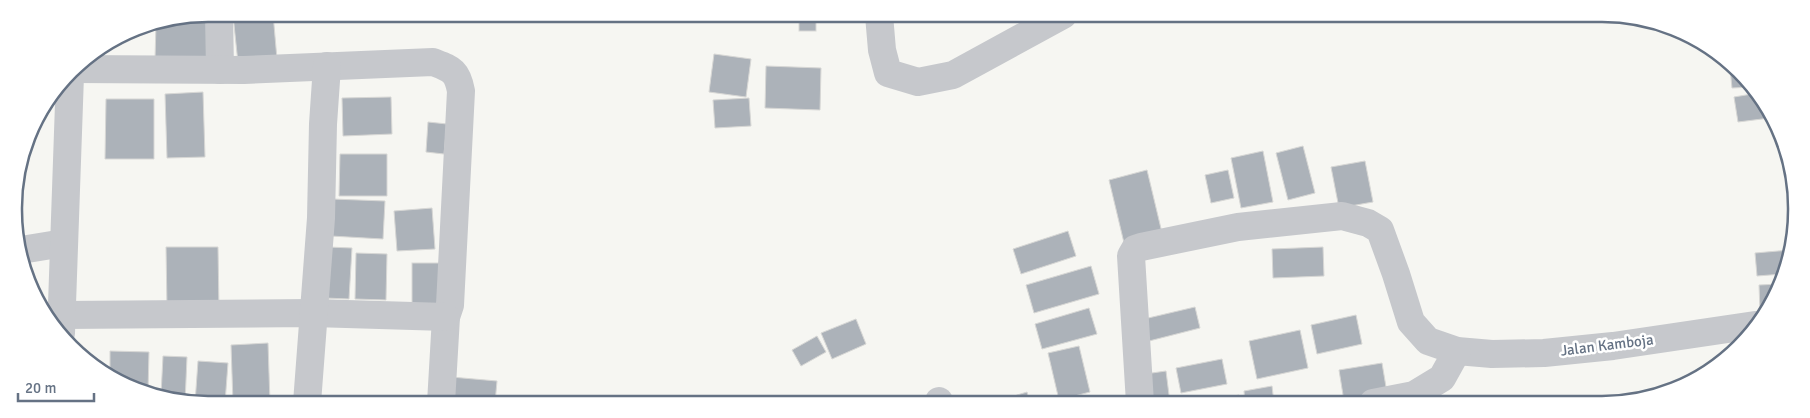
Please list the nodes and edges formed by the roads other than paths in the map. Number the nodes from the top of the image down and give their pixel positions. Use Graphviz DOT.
graph roads {
  1 [pos="219,22"];
  2 [pos="880,22"];
  3 [pos="1050,22"];
  4 [pos="327,66"];
  5 [pos="86,69"];
  6 [pos="220,70"];
  7 [pos="70,85"];
  8 [pos="64,243"];
  9 [pos="27,249"];
  10 [pos="313,313"];
  11 [pos="446,317"];
  12 [pos="62,325"];
  13 [pos="1746,326"];
  14 [pos="1457,351"];
  15 [pos="307,396"];
  16 [pos="441,396"];
  17 [pos="1140,396"];
  18 [pos="1409,396"];
  1 -- 6 [label="street"];
  2 -- 3 [label="street"];
  4 -- 6 [label="street"];
  4 -- 10 [label="street"];
  4 -- 11 [label="street"];
  5 -- 6 [label="street"];
  7 -- 8 [label="street"];
  8 -- 9 [label="street"];
  8 -- 12 [label="street"];
  10 -- 11 [label="street"];
  10 -- 12 [label="street"];
  10 -- 15 [label="street"];
  11 -- 16 [label="street"];
  13 -- 14 [label="street, Jalan Kamboja"];
  14 -- 17 [label="street, Jalan Kamboja"];
  14 -- 18 [label="street"];
}
